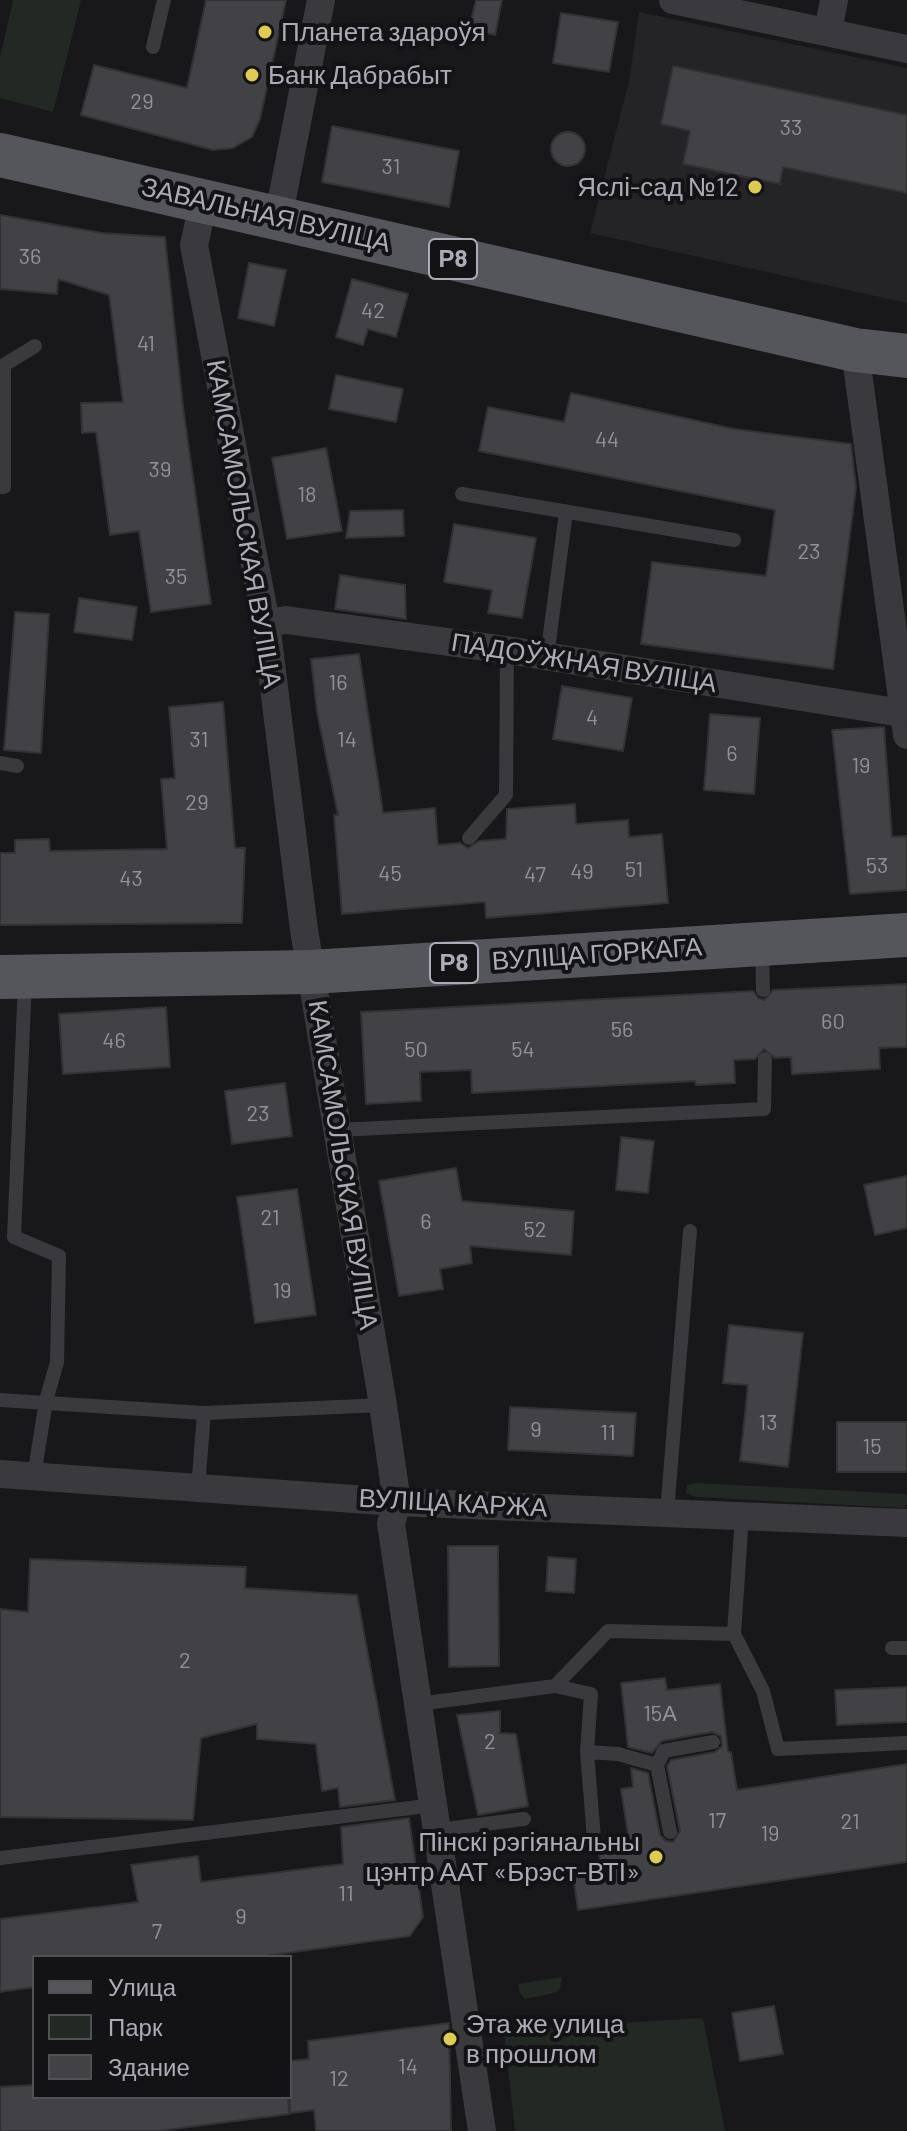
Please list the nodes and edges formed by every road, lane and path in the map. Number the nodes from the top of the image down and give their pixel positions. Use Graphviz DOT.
graph roads {
  1 [pos="164,0"];
  2 [pos="321,0"];
  3 [pos="673,0"];
  4 [pos="834,0"];
  5 [pos="828,32"];
  6 [pos="153,47"];
  7 [pos="907,49"];
  8 [pos="0,155"];
  9 [pos="204,200"];
  10 [pos="278,219"];
  11 [pos="35,346"];
  12 [pos="855,350"];
  13 [pos="907,356"];
  14 [pos="0,487"];
  15 [pos="462,494"];
  16 [pos="566,512"];
  17 [pos="734,540"];
  18 [pos="266,623"];
  19 [pos="507,650"];
  20 [pos="547,657"];
  21 [pos="905,724"];
  22 [pos="0,763"];
  23 [pos="17,766"];
  24 [pos="469,838"];
  25 [pos="907,935"];
  26 [pos="762,944"];
  27 [pos="311,972"];
  28 [pos="12,977"];
  29 [pos="763,990"];
  30 [pos="765,1059"];
  31 [pos="338,1130"];
  32 [pos="690,1231"];
  33 [pos="0,1400"];
  34 [pos="46,1401"];
  35 [pos="383,1405"];
  36 [pos="204,1413"];
  37 [pos="0,1474"];
  38 [pos="34,1476"];
  39 [pos="198,1488"];
  40 [pos="397,1502"];
  41 [pos="667,1512"];
  42 [pos="742,1516"];
  43 [pos="907,1523"];
  44 [pos="734,1634"];
  45 [pos="555,1686"];
  46 [pos="418,1704"];
  47 [pos="713,1742"];
  48 [pos="907,1743"];
  49 [pos="587,1752"];
  50 [pos="657,1765"];
  51 [pos="436,1817"];
  52 [pos="524,1819"];
  53 [pos="670,1832"];
  54 [pos="594,1839"];
  55 [pos="0,1858"];
  56 [pos="482,2131"];
  1 -- 6 [label="lane"];
  2 -- 10 [label="street"];
  3 -- 5 [label="street"];
  4 -- 5 [label="street"];
  5 -- 7 [label="street"];
  8 -- 9 [label="main road, ЗАВАЛЬНАЯ ВУЛІЦА / Р8"];
  9 -- 10 [label="main road, ЗАВАЛЬНАЯ ВУЛІЦА / Р8"];
  9 -- 18 [label="street, КАМСАМОЛЬСКАЯ ВУЛІЦА"];
  10 -- 12 [label="main road, ЗАВАЛЬНАЯ ВУЛІЦА / Р8"];
  11 -- 14 [label="lane"];
  12 -- 13 [label="main road, ЗАВАЛЬНАЯ ВУЛІЦА / Р8"];
  12 -- 21 [label="street"];
  15 -- 16 [label="lane"];
  16 -- 17 [label="lane"];
  16 -- 20 [label="lane"];
  18 -- 19 [label="street, ПАДОЎЖНАЯ ВУЛІЦА"];
  18 -- 27 [label="street, КАМСАМОЛЬСКАЯ ВУЛІЦА"];
  19 -- 20 [label="street, ПАДОЎЖНАЯ ВУЛІЦА"];
  19 -- 24 [label="lane"];
  20 -- 21 [label="street, ПАДОЎЖНАЯ ВУЛІЦА"];
  22 -- 23 [label="lane"];
  25 -- 26 [label="main road, ВУЛІЦА ГОРКАГА / Р8"];
  26 -- 27 [label="main road, ВУЛІЦА ГОРКАГА / Р8"];
  26 -- 29 [label="lane"];
  27 -- 28 [label="main road, ВУЛІЦА ГОРКАГА / Р8"];
  27 -- 31 [label="street, КАМСАМОЛЬСКАЯ ВУЛІЦА"];
  28 -- 34 [label="lane"];
  30 -- 31 [label="lane"];
  31 -- 35 [label="street, КАМСАМОЛЬСКАЯ ВУЛІЦА"];
  32 -- 41 [label="lane"];
  33 -- 34 [label="lane"];
  34 -- 36 [label="lane"];
  34 -- 38 [label="lane"];
  35 -- 36 [label="lane"];
  35 -- 40 [label="street, КАМСАМОЛЬСКАЯ ВУЛІЦА"];
  36 -- 39 [label="lane"];
  37 -- 38 [label="street, ВУЛІЦА КАРЖА"];
  38 -- 39 [label="street, ВУЛІЦА КАРЖА"];
  39 -- 40 [label="street, ВУЛІЦА КАРЖА"];
  40 -- 41 [label="street, ВУЛІЦА КАРЖА"];
  40 -- 46 [label="street, КАМСАМОЛЬСКАЯ ВУЛІЦА"];
  41 -- 42 [label="street, ВУЛІЦА КАРЖА"];
  42 -- 43 [label="street, ВУЛІЦА КАРЖА"];
  42 -- 44 [label="lane"];
  44 -- 45 [label="lane"];
  44 -- 48 [label="lane"];
  45 -- 46 [label="lane"];
  45 -- 49 [label="lane"];
  46 -- 51 [label="street, КАМСАМОЛЬСКАЯ ВУЛІЦА"];
  47 -- 50 [label="lane"];
  49 -- 50 [label="lane"];
  49 -- 54 [label="lane"];
  50 -- 53 [label="lane"];
  51 -- 52 [label="lane"];
  51 -- 55 [label="lane"];
  51 -- 56 [label="street, КАМСАМОЛЬСКАЯ ВУЛІЦА"];
}
